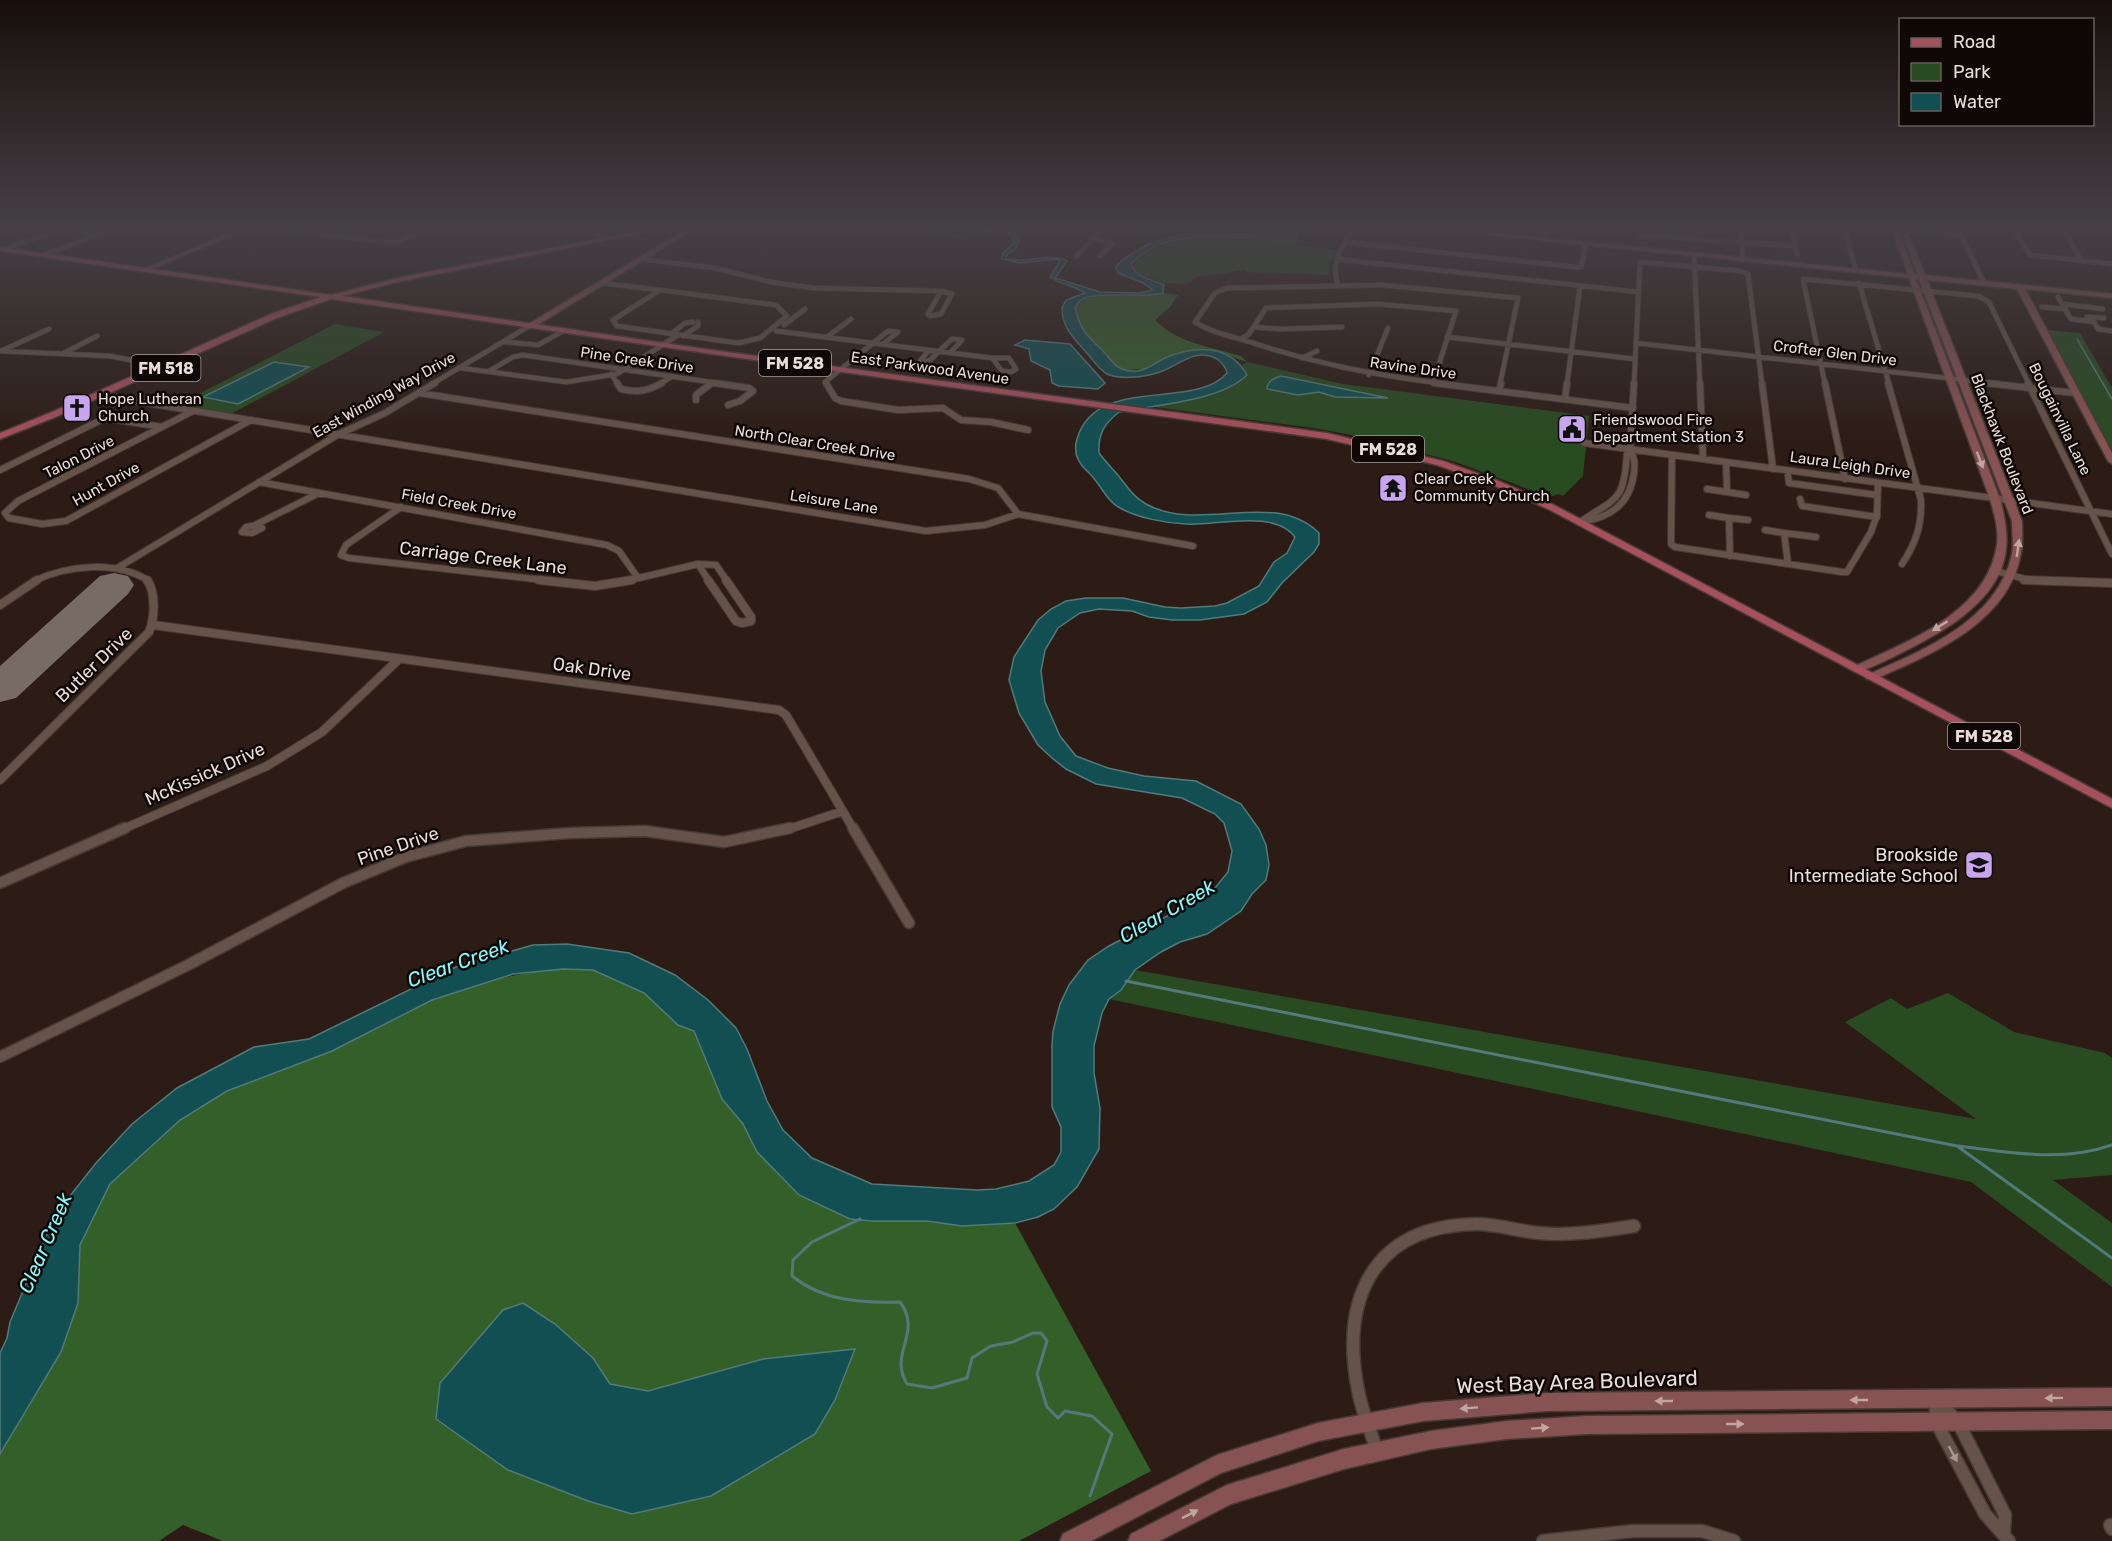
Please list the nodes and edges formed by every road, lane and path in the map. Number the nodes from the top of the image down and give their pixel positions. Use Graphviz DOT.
graph roads {
  1 [pos="323,300"];
  2 [pos="325,300"];
  3 [pos="353,300"];
  4 [pos="573,300"];
  5 [pos="645,300"];
  6 [pos="732,300"];
  7 [pos="936,300"];
  8 [pos="949,300"];
  9 [pos="1212,300"];
  10 [pos="1518,300"];
  11 [pos="1578,300"];
  12 [pos="1639,300"];
  13 [pos="1696,300"];
  14 [pos="1751,300"];
  15 [pos="1809,300"];
  16 [pos="1863,300"];
  17 [pos="1921,300"];
  18 [pos="1931,300"];
  19 [pos="1986,300"];
  20 [pos="2027,300"];
  21 [pos="2060,300"];
  22 [pos="2042,307"];
  23 [pos="2064,307"];
  24 [pos="805,309"];
  25 [pos="2103,309"];
  26 [pos="1925,312"];
  27 [pos="1936,313"];
  28 [pos="2069,315"];
  29 [pos="2104,318"];
  30 [pos="850,319"];
  31 [pos="531,325"];
  32 [pos="1254,327"];
  33 [pos="1342,327"];
  34 [pos="1388,328"];
  35 [pos="49,329"];
  36 [pos="565,330"];
  37 [pos="1932,332"];
  38 [pos="1944,333"];
  39 [pos="2112,333"];
  40 [pos="671,334"];
  41 [pos="681,335"];
  42 [pos="97,336"];
  43 [pos="1447,337"];
  44 [pos="827,338"];
  45 [pos="1241,339"];
  46 [pos="504,342"];
  47 [pos="866,342"];
  48 [pos="873,343"];
  49 [pos="1636,343"];
  50 [pos="883,344"];
  51 [pos="1509,344"];
  52 [pos="664,345"];
  53 [pos="928,350"];
  54 [pos="1698,350"];
  55 [pos="0,351"];
  56 [pos="1317,351"];
  57 [pos="939,352"];
  58 [pos="1571,352"];
  59 [pos="63,353"];
  60 [pos="950,353"];
  61 [pos="1940,353"];
  62 [pos="1952,354"];
  63 [pos="1759,357"];
  64 [pos="992,358"];
  65 [pos="1302,358"];
  66 [pos="1635,359"];
  67 [pos="1821,364"];
  68 [pos="162,366"];
  69 [pos="463,366"];
  70 [pos="838,369"];
  71 [pos="491,370"];
  72 [pos="625,370"];
  73 [pos="1884,371"];
  74 [pos="611,374"];
  75 [pos="1369,375"];
  76 [pos="671,377"];
  77 [pos="1951,379"];
  78 [pos="1963,381"];
  79 [pos="712,383"];
  80 [pos="1433,383"];
  81 [pos="2032,388"];
  82 [pos="1499,391"];
  83 [pos="419,393"];
  84 [pos="2075,393"];
  85 [pos="102,396"];
  86 [pos="1565,399"];
  87 [pos="696,400"];
  88 [pos="728,405"];
  89 [pos="1633,408"];
  90 [pos="194,411"];
  91 [pos="1962,412"];
  92 [pos="1975,414"];
  93 [pos="251,420"];
  94 [pos="162,427"];
  95 [pos="1028,430"];
  96 [pos="339,435"];
  97 [pos="0,438"];
  98 [pos="1972,439"];
  99 [pos="1986,441"];
  100 [pos="1584,443"];
  101 [pos="1630,450"];
  102 [pos="1672,455"];
  103 [pos="1702,459"];
  104 [pos="2112,461"];
  105 [pos="1726,462"];
  106 [pos="1773,469"];
  107 [pos="0,470"];
  108 [pos="1845,478"];
  109 [pos="259,482"];
  110 [pos="1789,483"];
  111 [pos="1878,483"];
  112 [pos="1918,488"];
  113 [pos="1707,489"];
  114 [pos="38,491"];
  115 [pos="1727,492"];
  116 [pos="319,493"];
  117 [pos="1746,495"];
  118 [pos="1877,495"];
  119 [pos="1995,499"];
  120 [pos="2009,500"];
  121 [pos="1802,506"];
  122 [pos="400,507"];
  123 [pos="2092,512"];
  124 [pos="1018,514"];
  125 [pos="1709,514"];
  126 [pos="2112,514"];
  127 [pos="1876,517"];
  128 [pos="1729,518"];
  129 [pos="1748,520"];
  130 [pos="1580,522"];
  131 [pos="255,525"];
  132 [pos="932,530"];
  133 [pos="1765,530"];
  134 [pos="1784,533"];
  135 [pos="1816,537"];
  136 [pos="1193,546"];
  137 [pos="2112,554"];
  138 [pos="1730,555"];
  139 [pos="698,564"];
  140 [pos="1788,564"];
  141 [pos="1902,564"];
  142 [pos="119,567"];
  143 [pos="1996,571"];
  144 [pos="2010,576"];
  145 [pos="638,578"];
  146 [pos="2112,583"];
  147 [pos="0,604"];
  148 [pos="1964,610"];
  149 [pos="1979,616"];
  150 [pos="153,625"];
  151 [pos="1904,646"];
  152 [pos="1920,655"];
  153 [pos="399,659"];
  154 [pos="1857,669"];
  155 [pos="1871,677"];
  156 [pos="0,780"];
  157 [pos="2112,804"];
  158 [pos="843,811"];
  159 [pos="0,883"];
  160 [pos="909,923"];
  161 [pos="0,1057"];
  162 [pos="1635,1226"];
  163 [pos="2112,1397"];
  164 [pos="1936,1400"];
  165 [pos="2112,1420"];
  166 [pos="1936,1422"];
  167 [pos="1958,1422"];
  168 [pos="1368,1423"];
  169 [pos="1377,1452"];
  170 [pos="2006,1537"];
  171 [pos="1070,1541"];
  172 [pos="1138,1541"];
  173 [pos="1543,1541"];
  174 [pos="1734,1541"];
  1 -- 68 [label="main road, FM 518"];
  2 -- 85 [label="main road, FM 518"];
  3 -- 31 [label="main road, East Parkwood Avenue / FM 528"];
  4 -- 31 [label="main road, East Winding Way Drive"];
  5 -- 40 [label="street"];
  6 -- 41 [label="street"];
  7 -- 8 [label="street"];
  9 -- 45 [label="street, Ravine Drive"];
  10 -- 51 [label="street"];
  11 -- 58 [label="street"];
  12 -- 49 [label="street"];
  13 -- 54 [label="street"];
  14 -- 63 [label="street"];
  15 -- 67 [label="street"];
  16 -- 73 [label="street"];
  17 -- 26 [label="main road, Blackhawk Boulevard"];
  18 -- 27 [label="main road, Blackhawk Boulevard"];
  19 -- 81 [label="street, Bougainvilla Lane"];
  20 -- 84 [label="main road"];
  21 -- 23 [label="street"];
  22 -- 23 [label="street"];
  23 -- 25 [label="street"];
  23 -- 28 [label="street"];
  24 -- 44 [label="street"];
  26 -- 27 [label="main road"];
  26 -- 37 [label="main road, Blackhawk Boulevard"];
  27 -- 38 [label="main road, Blackhawk Boulevard"];
  28 -- 29 [label="street"];
  28 -- 39 [label="street"];
  30 -- 44 [label="street"];
  31 -- 36 [label="main road, East Parkwood Avenue / FM 528"];
  31 -- 46 [label="street, East Winding Way Drive"];
  32 -- 33 [label="street"];
  32 -- 43 [label="street"];
  32 -- 45 [label="street"];
  34 -- 75 [label="street"];
  35 -- 55 [label="street"];
  36 -- 46 [label="street"];
  36 -- 52 [label="main road, East Parkwood Avenue / FM 528"];
  37 -- 38 [label="main road"];
  37 -- 61 [label="main road, Blackhawk Boulevard"];
  38 -- 62 [label="main road, Blackhawk Boulevard"];
  40 -- 41 [label="street"];
  40 -- 41 [label="street"];
  41 -- 52 [label="street"];
  42 -- 59 [label="street"];
  43 -- 51 [label="street"];
  43 -- 80 [label="street"];
  44 -- 47 [label="street"];
  45 -- 65 [label="street, Ravine Drive"];
  46 -- 69 [label="street, East Winding Way Drive"];
  47 -- 48 [label="street"];
  47 -- 70 [label="street"];
  48 -- 50 [label="street"];
  48 -- 50 [label="street"];
  48 -- 70 [label="street"];
  49 -- 54 [label="street, Crofter Glen Drive"];
  49 -- 66 [label="street"];
  50 -- 53 [label="street"];
  51 -- 58 [label="street"];
  51 -- 82 [label="street"];
  52 -- 70 [label="main road, East Parkwood Avenue / FM 528"];
  52 -- 72 [label="street"];
  53 -- 57 [label="street"];
  53 -- 57 [label="street"];
  54 -- 63 [label="street, Crofter Glen Drive"];
  54 -- 103 [label="street"];
  55 -- 59 [label="street"];
  56 -- 65 [label="street"];
  57 -- 60 [label="street"];
  57 -- 60 [label="street"];
  58 -- 66 [label="street"];
  58 -- 86 [label="street"];
  59 -- 68 [label="street"];
  60 -- 64 [label="street"];
  61 -- 62 [label="main road"];
  61 -- 77 [label="main road, Blackhawk Boulevard"];
  62 -- 78 [label="main road, Blackhawk Boulevard"];
  63 -- 67 [label="street, Crofter Glen Drive"];
  63 -- 106 [label="street"];
  65 -- 75 [label="street, Ravine Drive"];
  66 -- 89 [label="street"];
  67 -- 73 [label="street, Crofter Glen Drive"];
  67 -- 108 [label="street"];
  68 -- 85 [label="main road, FM 518"];
  69 -- 71 [label="street"];
  69 -- 83 [label="street, East Winding Way Drive"];
  70 -- 95 [label="street"];
  70 -- 130 [label="main road, East Parkwood Avenue / FM 528"];
  71 -- 72 [label="street, Pine Creek Drive"];
  71 -- 74 [label="street"];
  72 -- 74 [label="street"];
  72 -- 76 [label="street, Pine Creek Drive"];
  73 -- 77 [label="street, Crofter Glen Drive"];
  73 -- 112 [label="street"];
  74 -- 76 [label="street"];
  75 -- 80 [label="street, Ravine Drive"];
  76 -- 79 [label="street, Pine Creek Drive"];
  77 -- 78 [label="street, Crofter Glen Drive"];
  77 -- 91 [label="main road, Blackhawk Boulevard"];
  78 -- 81 [label="street, Crofter Glen Drive"];
  78 -- 92 [label="main road, Blackhawk Boulevard"];
  79 -- 87 [label="street"];
  79 -- 88 [label="street, Pine Creek Drive"];
  80 -- 82 [label="street, Ravine Drive"];
  81 -- 84 [label="street, Crofter Glen Drive"];
  81 -- 123 [label="street, Bougainvilla Lane"];
  82 -- 86 [label="street, Ravine Drive"];
  83 -- 96 [label="street, East Winding Way Drive"];
  83 -- 124 [label="street, North Clear Creek Drive"];
  84 -- 104 [label="main road"];
  85 -- 90 [label="street, Leisure Lane"];
  85 -- 97 [label="main road, FM 518"];
  86 -- 89 [label="street, Ravine Drive"];
  89 -- 101 [label="street"];
  90 -- 93 [label="street, Leisure Lane"];
  90 -- 94 [label="street, Talon Drive"];
  91 -- 92 [label="main road"];
  91 -- 98 [label="main road, Blackhawk Boulevard"];
  92 -- 99 [label="main road, Blackhawk Boulevard"];
  93 -- 96 [label="street, Leisure Lane"];
  93 -- 114 [label="street, Hunt Drive"];
  94 -- 107 [label="street"];
  94 -- 114 [label="street, Talon Drive"];
  96 -- 109 [label="street, East Winding Way Drive"];
  96 -- 132 [label="street, Leisure Lane"];
  98 -- 99 [label="main road"];
  98 -- 119 [label="main road, Blackhawk Boulevard, one-way"];
  99 -- 120 [label="main road, Blackhawk Boulevard"];
  100 -- 101 [label="street, Laura Leigh Drive"];
  101 -- 102 [label="street, Laura Leigh Drive"];
  101 -- 130 [label="street"];
  102 -- 103 [label="street, Laura Leigh Drive"];
  102 -- 138 [label="street"];
  103 -- 105 [label="street, Laura Leigh Drive"];
  105 -- 106 [label="street, Laura Leigh Drive"];
  105 -- 115 [label="street"];
  106 -- 108 [label="street, Laura Leigh Drive"];
  108 -- 111 [label="street, Laura Leigh Drive"];
  109 -- 116 [label="street, Field Creek Drive"];
  109 -- 142 [label="street, East Winding Way Drive"];
  110 -- 118 [label="street"];
  111 -- 112 [label="street, Laura Leigh Drive"];
  111 -- 118 [label="street"];
  112 -- 119 [label="street, Laura Leigh Drive"];
  112 -- 141 [label="street"];
  113 -- 115 [label="street"];
  115 -- 117 [label="street"];
  116 -- 122 [label="street, Field Creek Drive"];
  116 -- 131 [label="street"];
  118 -- 127 [label="street"];
  119 -- 120 [label="street, Laura Leigh Drive"];
  119 -- 143 [label="main road, Blackhawk Boulevard"];
  120 -- 123 [label="street, Laura Leigh Drive"];
  144 -- 120 [label="main road, Blackhawk Boulevard, one-way"];
  121 -- 127 [label="street"];
  122 -- 145 [label="street, Field Creek Drive"];
  122 -- 145 [label="street, Carriage Creek Lane"];
  123 -- 126 [label="street, Laura Leigh Drive"];
  123 -- 137 [label="street, Bougainvilla Lane"];
  124 -- 132 [label="street, Leisure Lane"];
  124 -- 136 [label="street"];
  125 -- 128 [label="street"];
  127 -- 140 [label="street"];
  128 -- 129 [label="street"];
  128 -- 138 [label="street"];
  130 -- 154 [label="main road, FM 528"];
  133 -- 134 [label="street"];
  134 -- 135 [label="street"];
  134 -- 140 [label="street"];
  138 -- 140 [label="street"];
  139 -- 139 [label="street"];
  139 -- 145 [label="street, Carriage Creek Lane"];
  142 -- 147 [label="street"];
  142 -- 150 [label="street, Butler Drive"];
  143 -- 144 [label="street"];
  143 -- 148 [label="main road, Blackhawk Boulevard"];
  144 -- 146 [label="street"];
  144 -- 149 [label="main road, Blackhawk Boulevard"];
  148 -- 149 [label="main road"];
  148 -- 151 [label="main road, Blackhawk Boulevard, one-way"];
  149 -- 152 [label="main road, Blackhawk Boulevard"];
  150 -- 153 [label="street, Oak Drive"];
  150 -- 156 [label="street, Butler Drive"];
  151 -- 152 [label="main road"];
  151 -- 154 [label="main road, Blackhawk Boulevard"];
  152 -- 155 [label="main road, Blackhawk Boulevard"];
  153 -- 158 [label="street, Oak Drive"];
  153 -- 159 [label="street, McKissick Drive"];
  154 -- 155 [label="main road, FM 528"];
  155 -- 157 [label="main road, FM 528"];
  158 -- 160 [label="street, Oak Drive"];
  158 -- 161 [label="street, Pine Drive"];
  162 -- 168 [label="street"];
  163 -- 164 [label="main road, West Bay Area Boulevard, one-way"];
  164 -- 166 [label="street"];
  164 -- 167 [label="street"];
  164 -- 168 [label="main road, West Bay Area Boulevard, one-way"];
  165 -- 167 [label="main road"];
  166 -- 167 [label="main road"];
  169 -- 166 [label="main road, one-way"];
  166 -- 170 [label="street, one-way"];
  167 -- 170 [label="street"];
  168 -- 169 [label="street"];
  168 -- 171 [label="main road, West Bay Area Boulevard"];
  172 -- 169 [label="main road, one-way"];
  173 -- 174 [label="street"];
}
